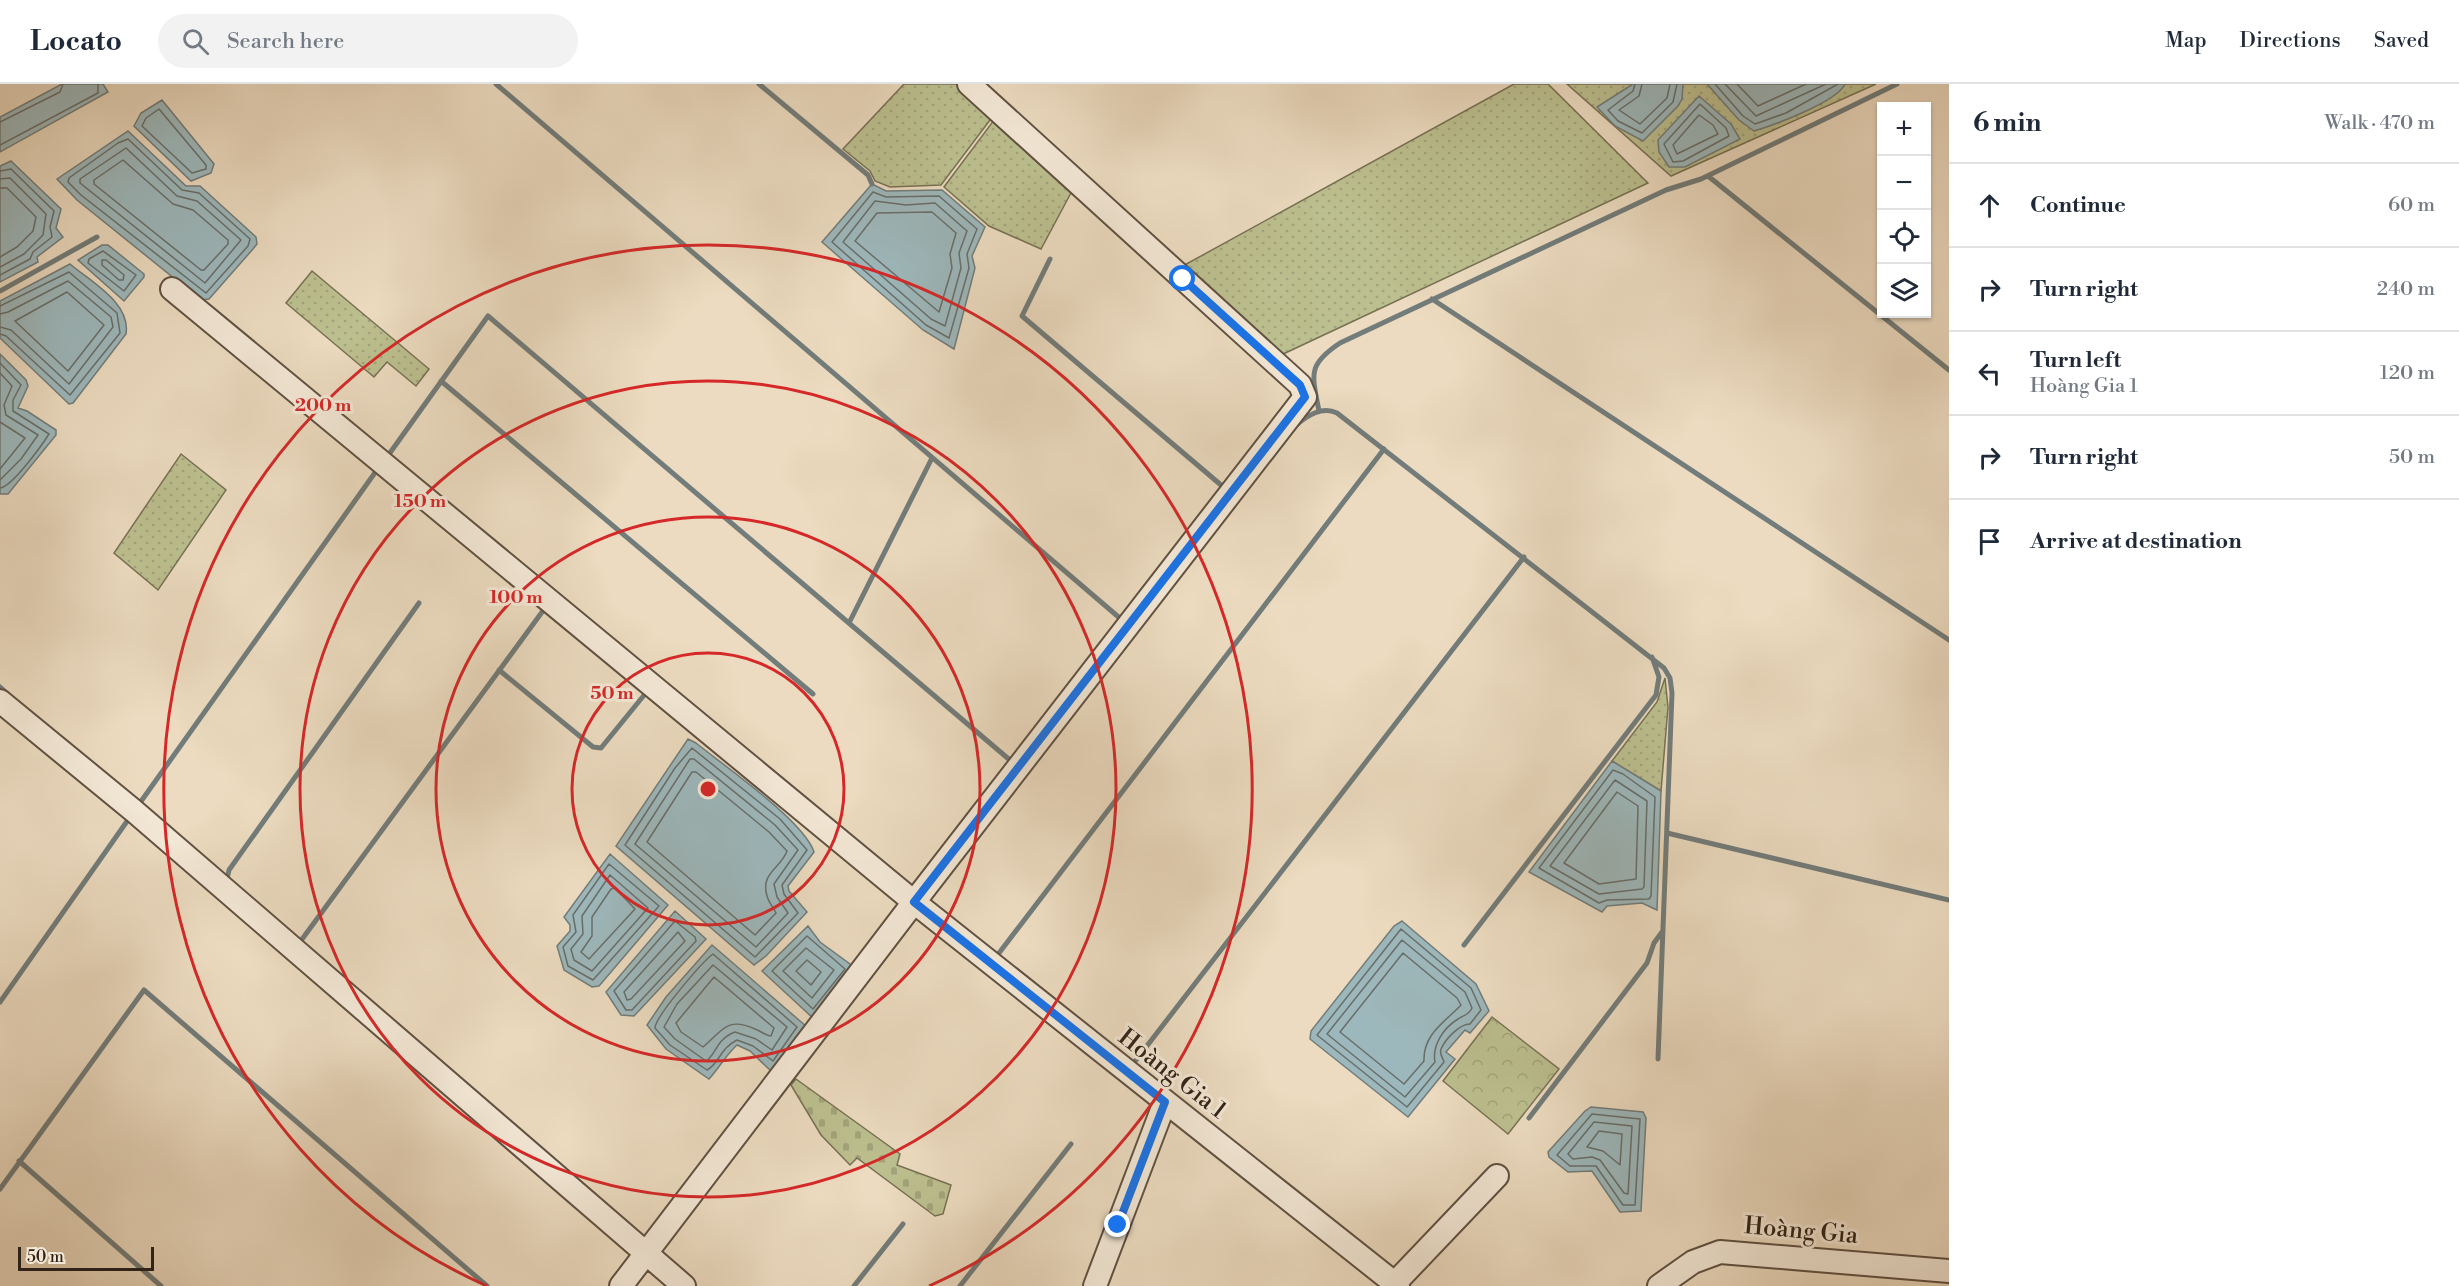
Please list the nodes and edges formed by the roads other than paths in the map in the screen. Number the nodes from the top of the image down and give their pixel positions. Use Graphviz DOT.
graph roads {
  1 [pos="969,84"];
  2 [pos="172,289"];
  3 [pos="0,701"];
  4 [pos="914,902"];
  5 [pos="1165,1102"];
  6 [pos="1497,1176"];
  7 [pos="646,1253"];
  8 [pos="1949,1271"];
  9 [pos="1396,1285"];
  10 [pos="621,1286"];
  11 [pos="684,1286"];
  12 [pos="1095,1286"];
  13 [pos="1659,1286"];
  1 -- 4 [label="street"];
  2 -- 4 [label="street, Hoàng Gia 1"];
  3 -- 7 [label="street"];
  4 -- 5 [label="street, Hoàng Gia 1"];
  4 -- 7 [label="street"];
  5 -- 9 [label="street, Hoàng Gia 1"];
  5 -- 12 [label="street"];
  6 -- 9 [label="street"];
  7 -- 10 [label="street"];
  7 -- 11 [label="street"];
  8 -- 13 [label="street, Hoàng Gia"];
}
